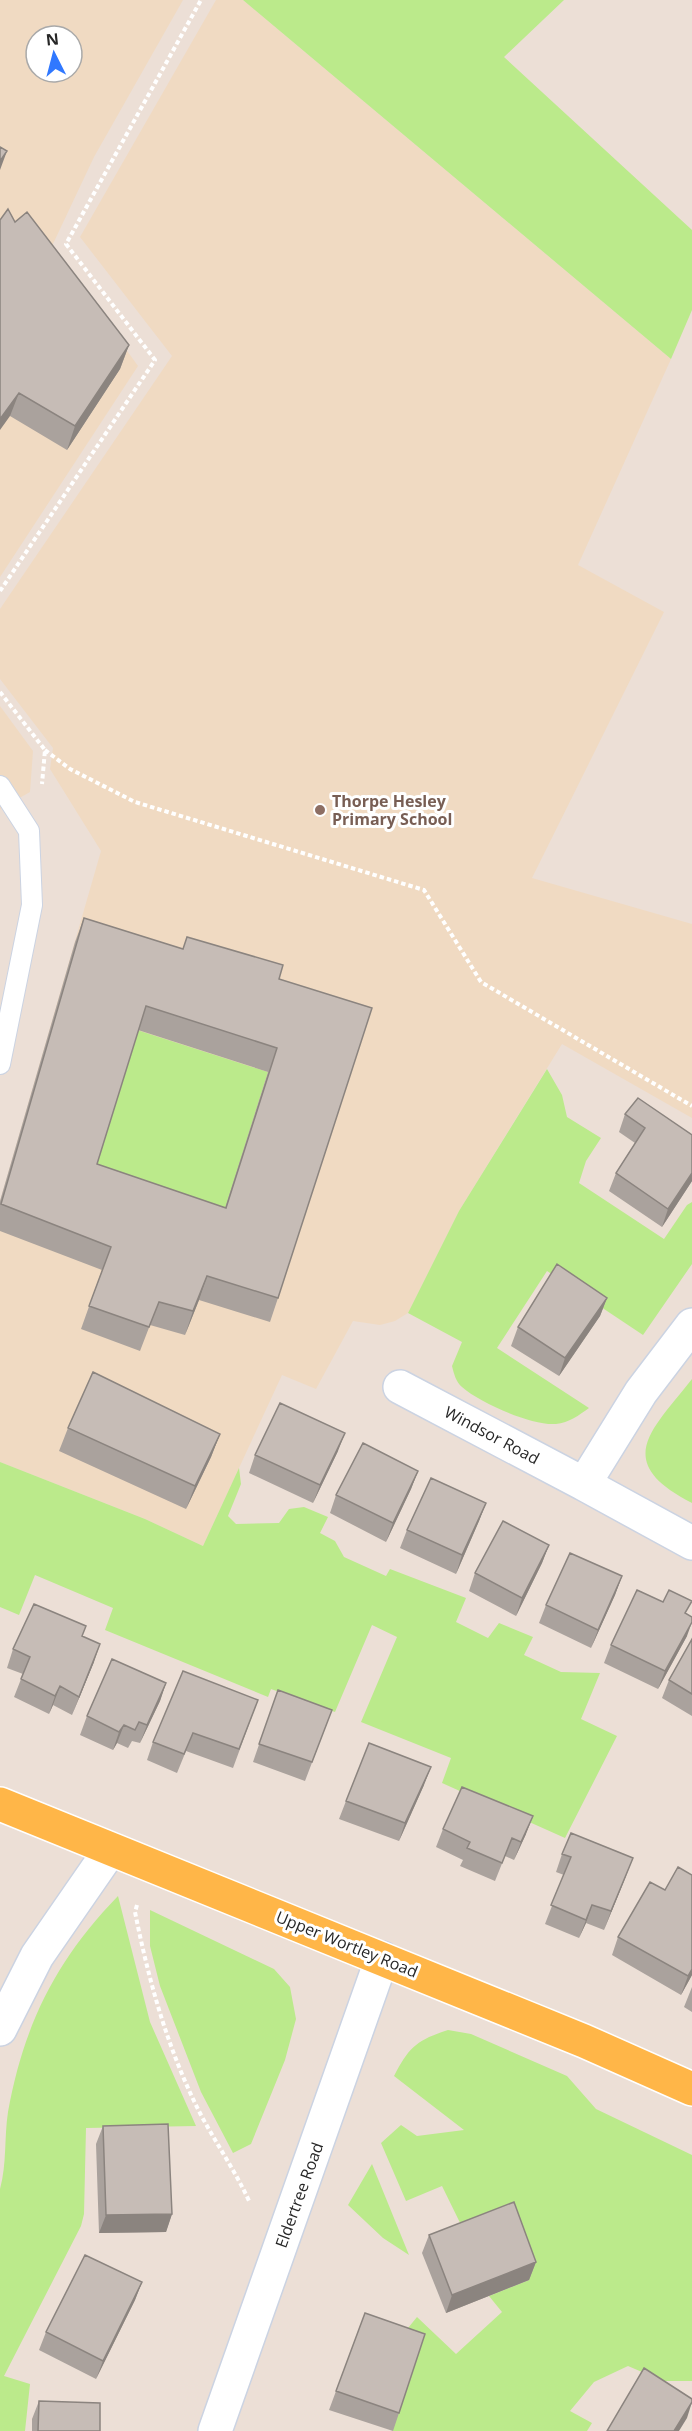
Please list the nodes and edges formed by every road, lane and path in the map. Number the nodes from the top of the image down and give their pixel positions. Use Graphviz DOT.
graph roads {
  1 [pos="201,0"];
  2 [pos="0,591"];
  3 [pos="0,692"];
  4 [pos="45,750"];
  5 [pos="0,786"];
  6 [pos="28,831"];
  7 [pos="0,1064"];
  8 [pos="692,1106"];
  9 [pos="692,1325"];
  10 [pos="400,1387"];
  11 [pos="584,1484"];
  12 [pos="692,1543"];
  13 [pos="0,1804"];
  14 [pos="111,1849"];
  15 [pos="139,1898"];
  16 [pos="382,1958"];
  17 [pos="0,2030"];
  18 [pos="692,2089"];
  19 [pos="276,2258"];
  20 [pos="214,2431"];
  1 -- 2 [label="path"];
  3 -- 4 [label="path"];
  4 -- 6 [label="path"];
  4 -- 8 [label="path"];
  5 -- 6 [label="lane"];
  6 -- 7 [label="lane"];
  9 -- 11 [label="street"];
  10 -- 11 [label="street, Windsor Road"];
  11 -- 12 [label="street, Windsor Road"];
  13 -- 14 [label="main road, Upper Wortley Road"];
  14 -- 16 [label="main road, Upper Wortley Road"];
  14 -- 17 [label="street"];
  15 -- 19 [label="path"];
  16 -- 18 [label="main road, Upper Wortley Road"];
  16 -- 19 [label="street, Eldertree Road"];
  19 -- 20 [label="street, Eldertree Road"];
}
